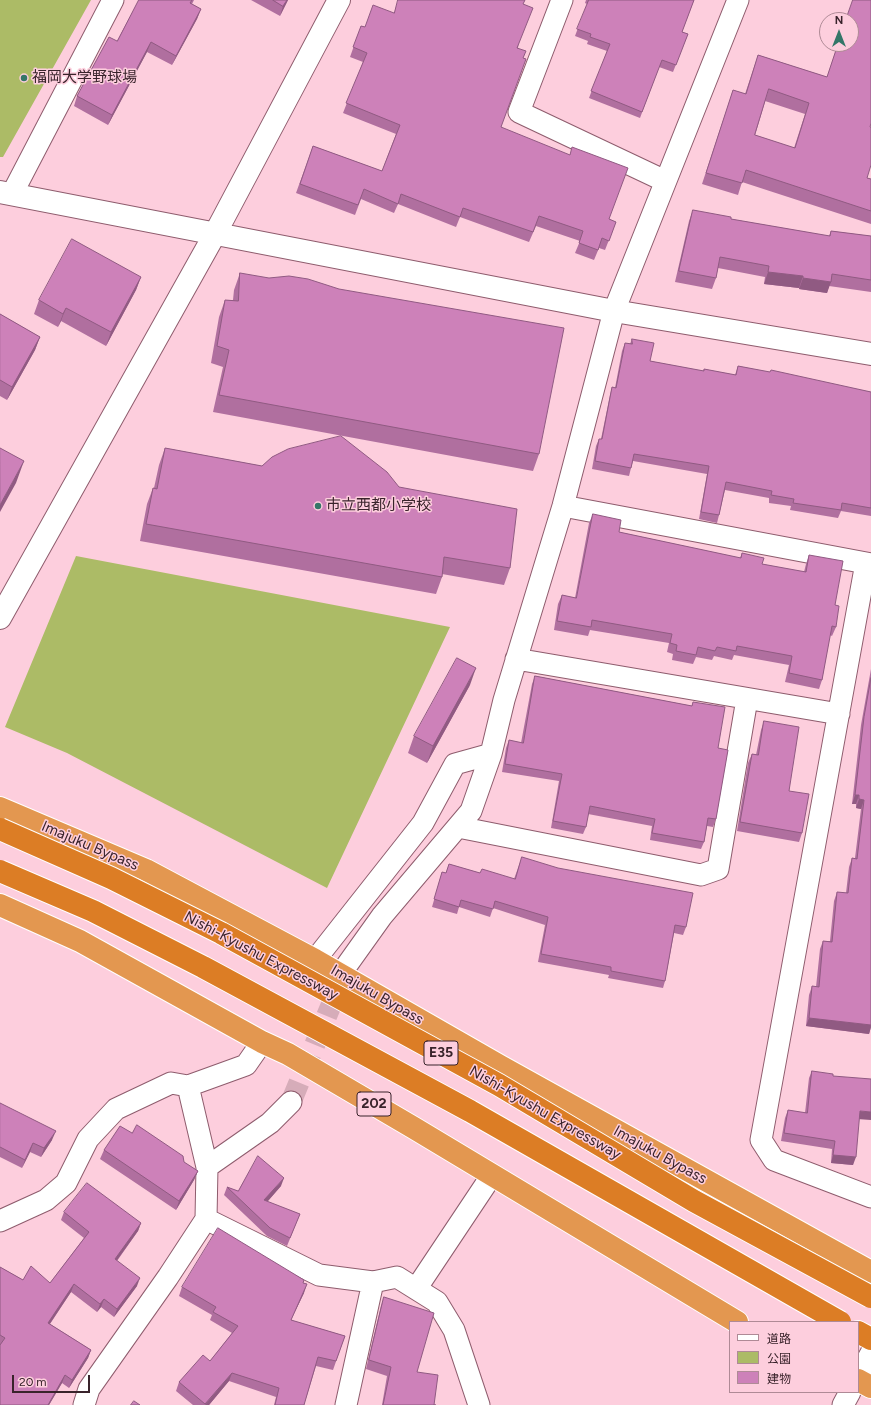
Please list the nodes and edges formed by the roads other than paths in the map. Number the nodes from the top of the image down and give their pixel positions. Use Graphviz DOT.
graph roads {
  1 [pos="113,0"];
  2 [pos="339,0"];
  3 [pos="562,0"];
  4 [pos="738,0"];
  5 [pos="665,181"];
  6 [pos="6,193"];
  7 [pos="216,232"];
  8 [pos="614,310"];
  9 [pos="871,354"];
  10 [pos="563,506"];
  11 [pos="869,564"];
  12 [pos="0,618"];
  13 [pos="516,659"];
  14 [pos="747,699"];
  15 [pos="839,714"];
  16 [pos="491,754"];
  17 [pos="0,808"];
  18 [pos="458,827"];
  19 [pos="0,829"];
  20 [pos="0,871"];
  21 [pos="0,905"];
  22 [pos="315,960"];
  23 [pos="347,965"];
  24 [pos="262,1042"];
  25 [pos="188,1086"];
  26 [pos="291,1102"];
  27 [pos="207,1167"];
  28 [pos="492,1175"];
  29 [pos="871,1197"];
  30 [pos="206,1219"];
  31 [pos="0,1221"];
  32 [pos="871,1272"];
  33 [pos="373,1282"];
  34 [pos="416,1289"];
  35 [pos="871,1297"];
  36 [pos="735,1321"];
  37 [pos="838,1321"];
  38 [pos="859,1333"];
  39 [pos="871,1339"];
  40 [pos="871,1353"];
  41 [pos="859,1375"];
  42 [pos="859,1381"];
  43 [pos="871,1387"];
  44 [pos="849,1393"];
  45 [pos="84,1405"];
  46 [pos="346,1405"];
  47 [pos="479,1405"];
  48 [pos="843,1405"];
  1 -- 6 [label="street"];
  2 -- 7 [label="street"];
  3 -- 5 [label="street"];
  4 -- 5 [label="street"];
  5 -- 8 [label="street"];
  6 -- 7 [label="street"];
  7 -- 8 [label="street"];
  7 -- 12 [label="street"];
  8 -- 9 [label="street"];
  8 -- 10 [label="street"];
  10 -- 11 [label="street"];
  10 -- 13 [label="street"];
  11 -- 15 [label="street"];
  13 -- 14 [label="street"];
  13 -- 16 [label="street"];
  14 -- 15 [label="street"];
  14 -- 18 [label="street"];
  15 -- 29 [label="street"];
  16 -- 18 [label="street"];
  16 -- 22 [label="street"];
  17 -- 22 [label="highway, Imajuku Bypass"];
  18 -- 23 [label="street"];
  19 -- 35 [label="highway, Nishi-Kyushu Expressway / E35, bridge"];
  20 -- 37 [label="highway, E35, bridge"];
  21 -- 24 [label="highway, 202"];
  22 -- 32 [label="highway, Imajuku Bypass"];
  24 -- 25 [label="street"];
  24 -- 28 [label="highway, 202"];
  25 -- 27 [label="street"];
  25 -- 31 [label="street"];
  26 -- 27 [label="street"];
  27 -- 30 [label="street"];
  28 -- 34 [label="street"];
  28 -- 36 [label="highway, 202"];
  30 -- 33 [label="street"];
  30 -- 45 [label="street"];
  33 -- 34 [label="street"];
  33 -- 46 [label="street"];
  34 -- 47 [label="street"];
  38 -- 39 [label="highway"];
  40 -- 41 [label="street"];
  42 -- 43 [label="highway"];
  44 -- 48 [label="street"];
}
